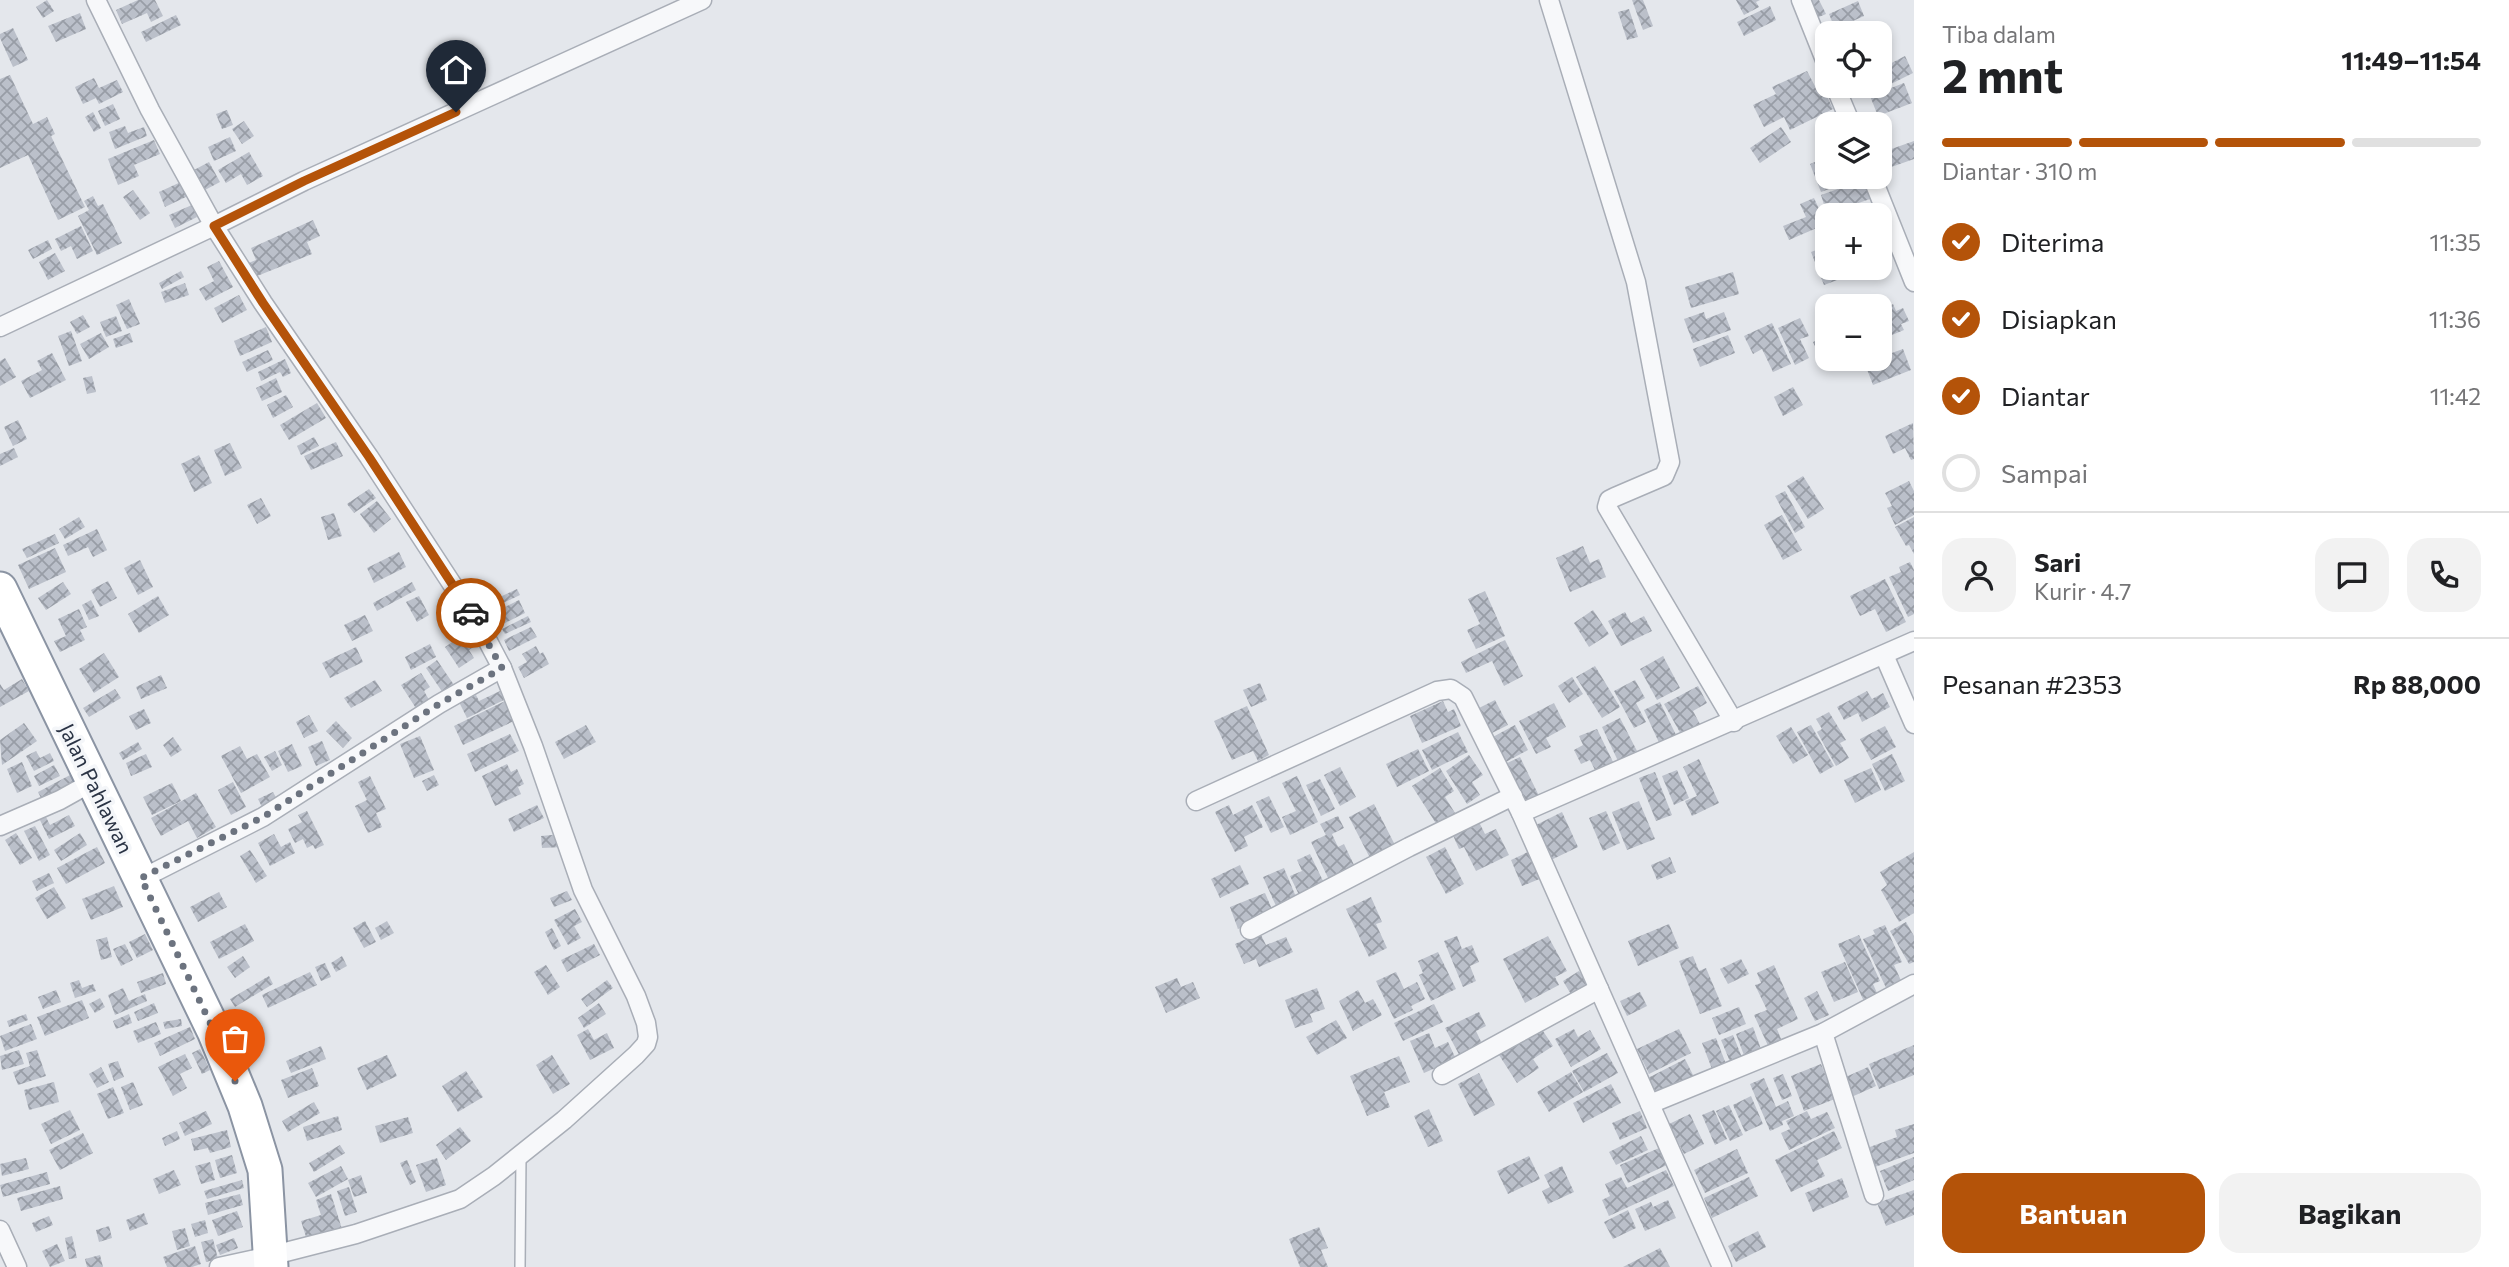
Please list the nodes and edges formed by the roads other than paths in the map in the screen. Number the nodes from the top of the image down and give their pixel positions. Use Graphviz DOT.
graph roads {
  1 [pos="96,0"];
  2 [pos="702,0"];
  3 [pos="1549,0"];
  4 [pos="1801,0"];
  5 [pos="1815,35"];
  6 [pos="1877,189"];
  7 [pos="214,226"];
  8 [pos="1914,282"];
  9 [pos="0,327"];
  10 [pos="0,589"];
  11 [pos="1914,641"];
  12 [pos="1884,654"];
  13 [pos="502,668"];
  14 [pos="1734,722"];
  15 [pos="1914,724"];
  16 [pos="94,781"];
  17 [pos="1513,796"];
  18 [pos="1196,801"];
  19 [pos="1521,813"];
  20 [pos="0,826"];
  21 [pos="141,878"];
  22 [pos="1250,930"];
  23 [pos="1914,985"];
  24 [pos="1599,989"];
  25 [pos="1823,1033"];
  26 [pos="1442,1074"];
  27 [pos="1650,1104"];
  28 [pos="521,1154"];
  29 [pos="1874,1195"];
  30 [pos="0,1230"];
  31 [pos="271,1262"];
  32 [pos="17,1267"];
  33 [pos="219,1267"];
  34 [pos="520,1267"];
  35 [pos="1721,1267"];
  1 -- 7 [label="street"];
  2 -- 7 [label="street"];
  3 -- 14 [label="street"];
  4 -- 5 [label="street"];
  6 -- 8 [label="street"];
  7 -- 9 [label="street"];
  7 -- 13 [label="street"];
  10 -- 16 [label="highway, Jalan Pahlawan"];
  11 -- 12 [label="street"];
  12 -- 14 [label="street"];
  12 -- 15 [label="street"];
  13 -- 21 [label="street"];
  13 -- 28 [label="street"];
  14 -- 19 [label="street"];
  16 -- 20 [label="street"];
  16 -- 21 [label="highway, Jalan Pahlawan"];
  17 -- 18 [label="street"];
  17 -- 19 [label="street"];
  17 -- 22 [label="street"];
  19 -- 24 [label="street"];
  21 -- 31 [label="highway, Jalan Pahlawan"];
  23 -- 25 [label="street"];
  24 -- 26 [label="street"];
  24 -- 27 [label="street"];
  25 -- 27 [label="street"];
  25 -- 29 [label="street"];
  27 -- 35 [label="street"];
  28 -- 31 [label="street"];
  28 -- 34 [label="lane"];
  30 -- 32 [label="street"];
  31 -- 33 [label="street"];
}
